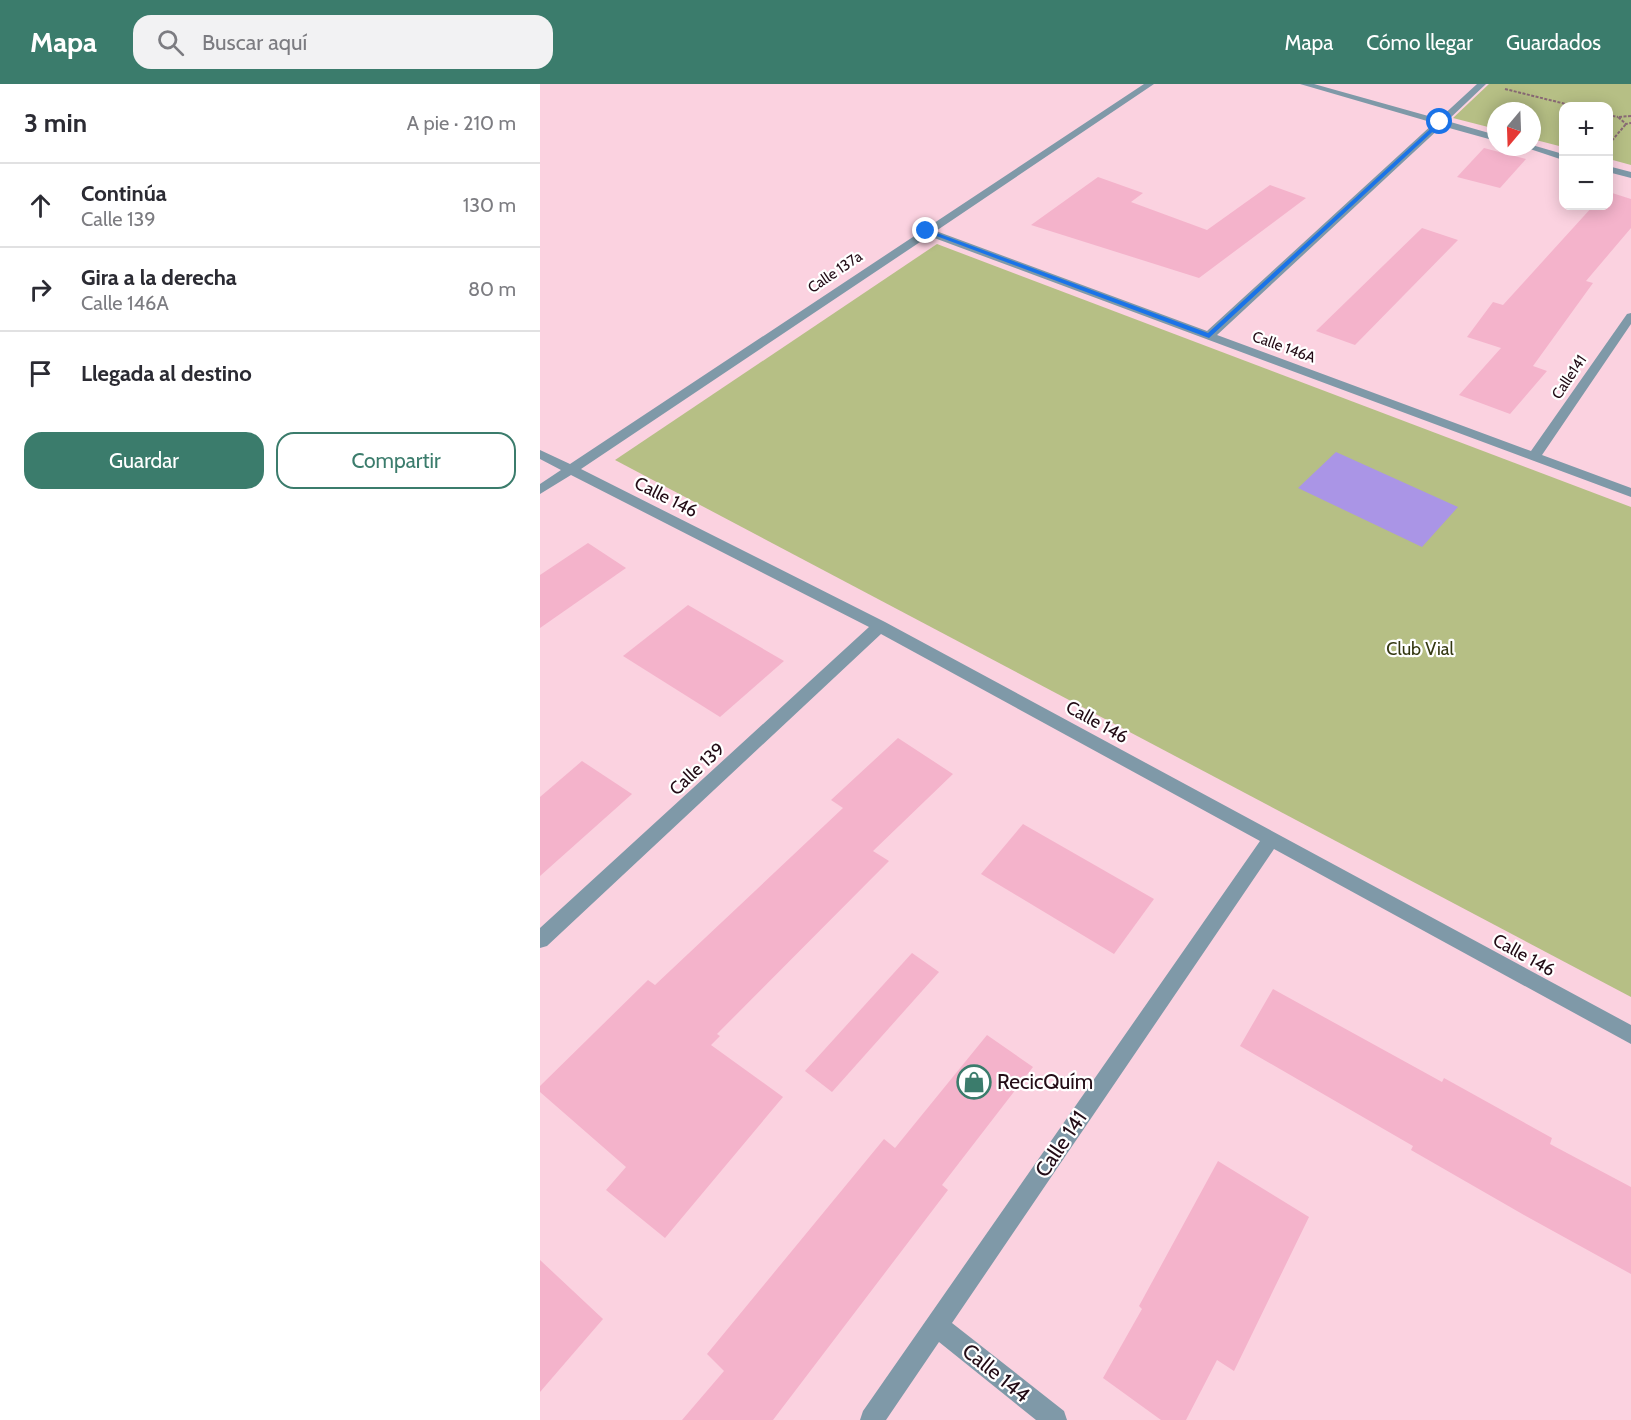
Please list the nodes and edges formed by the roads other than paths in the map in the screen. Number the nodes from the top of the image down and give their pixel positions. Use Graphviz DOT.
graph roads {
  1 [pos="1150,84"];
  2 [pos="1304,84"];
  3 [pos="1482,84"];
  4 [pos="1440,122"];
  5 [pos="1487,135"];
  6 [pos="1541,151"];
  7 [pos="1560,156"];
  8 [pos="1613,170"];
  9 [pos="1631,175"];
  10 [pos="926,231"];
  11 [pos="1631,316"];
  12 [pos="1209,336"];
  13 [pos="540,454"];
  14 [pos="1534,457"];
  15 [pos="570,470"];
  16 [pos="540,490"];
  17 [pos="1631,493"];
  18 [pos="880,627"];
  19 [pos="1270,839"];
  20 [pos="540,940"];
  21 [pos="1631,1035"];
  22 [pos="937,1325"];
  23 [pos="872,1420"];
  24 [pos="1055,1420"];
  1 -- 10 [label="street, Calle 137a"];
  2 -- 4 [label="street"];
  3 -- 4 [label="street"];
  4 -- 5 [label="street"];
  4 -- 12 [label="street"];
  6 -- 7 [label="street"];
  8 -- 9 [label="street"];
  10 -- 12 [label="street, Calle 146A"];
  10 -- 15 [label="street, Calle 137a"];
  11 -- 14 [label="street, Calle141"];
  12 -- 14 [label="street, Calle 146A"];
  13 -- 15 [label="street, Calle 146"];
  14 -- 17 [label="street, Calle 146A"];
  15 -- 16 [label="street, Calle 137a"];
  15 -- 18 [label="street, Calle 146"];
  18 -- 19 [label="street, Calle 146"];
  18 -- 20 [label="street, Calle 139"];
  19 -- 21 [label="street, Calle 146"];
  19 -- 22 [label="street, Calle 141"];
  22 -- 23 [label="street, Calle 141"];
  22 -- 24 [label="street, Calle 144"];
}
